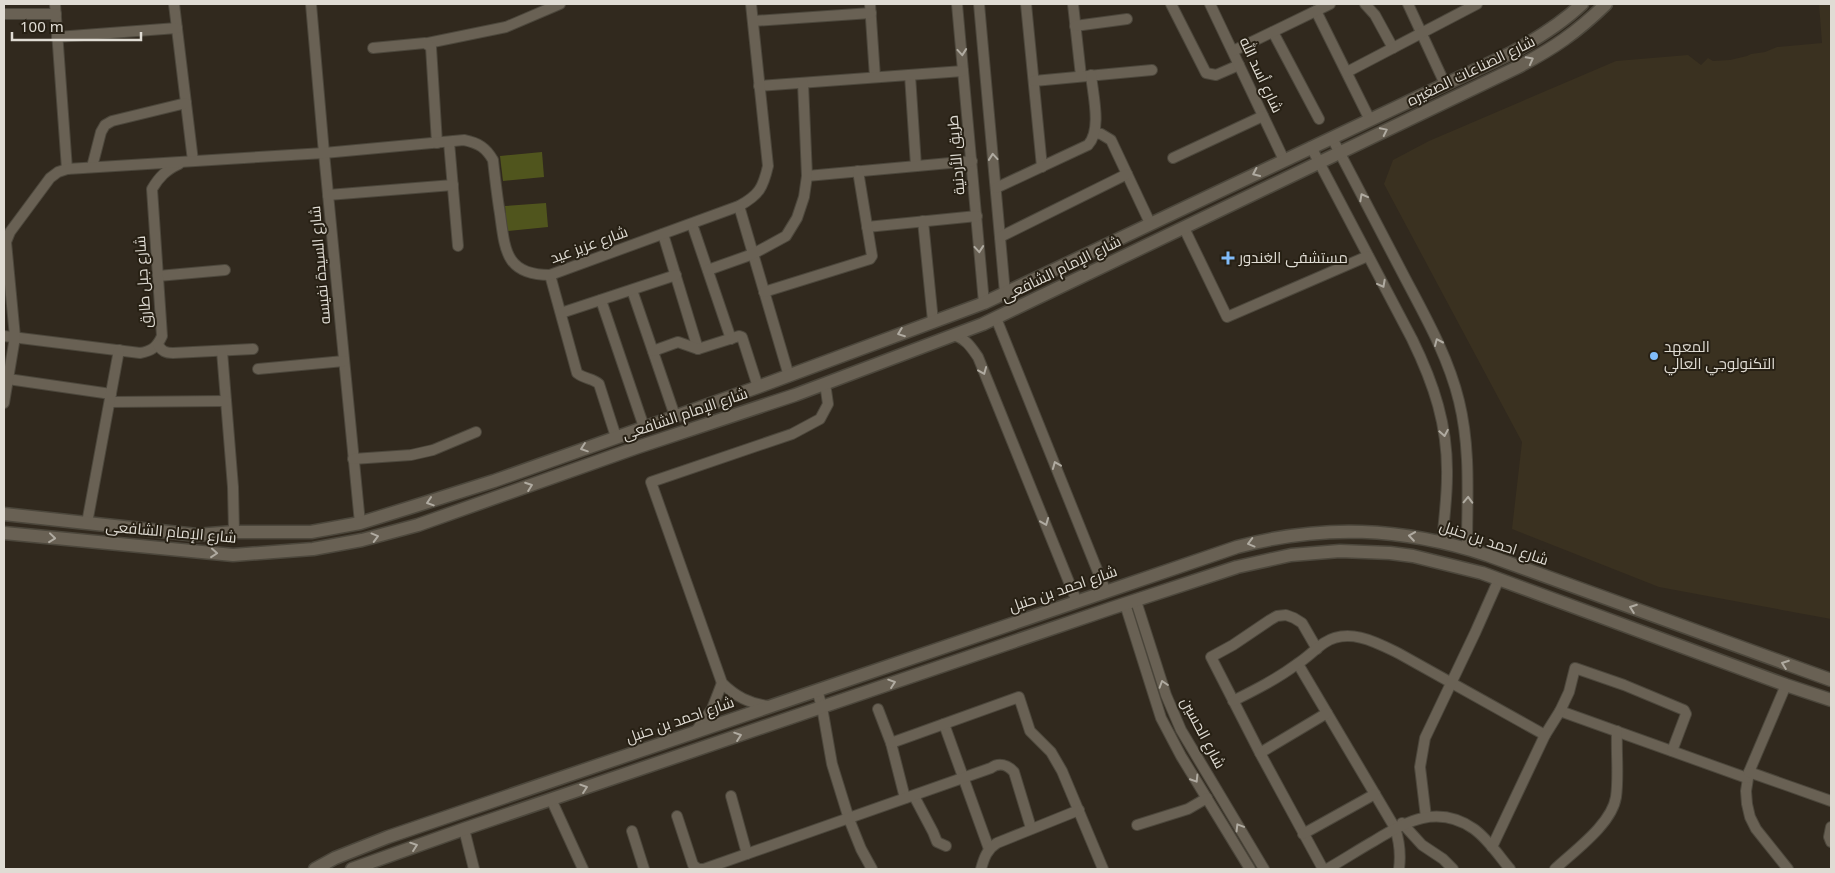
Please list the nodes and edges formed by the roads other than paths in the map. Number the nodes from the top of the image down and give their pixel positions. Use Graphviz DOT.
graph roads {
  1 [pos="174,4"];
  2 [pos="311,4"];
  3 [pos="560,4"];
  4 [pos="751,4"];
  5 [pos="957,4"];
  6 [pos="979,4"];
  7 [pos="1026,4"];
  8 [pos="1073,4"];
  9 [pos="1171,4"];
  10 [pos="1211,4"];
  11 [pos="1330,4"];
  12 [pos="1365,4"];
  13 [pos="1408,4"];
  14 [pos="1476,4"];
  15 [pos="1582,4"];
  16 [pos="1606,4"];
  17 [pos="55,9"];
  18 [pos="871,9"];
  19 [pos="1316,11"];
  20 [pos="4,14"];
  21 [pos="1127,19"];
  22 [pos="753,21"];
  23 [pos="1075,26"];
  24 [pos="177,28"];
  25 [pos="1273,32"];
  26 [pos="1421,33"];
  27 [pos="57,37"];
  28 [pos="428,44"];
  29 [pos="373,48"];
  30 [pos="1393,48"];
  31 [pos="1233,51"];
  32 [pos="1240,65"];
  33 [pos="1152,70"];
  34 [pos="963,71"];
  35 [pos="1347,72"];
  36 [pos="910,75"];
  37 [pos="1086,76"];
  38 [pos="875,77"];
  39 [pos="1034,81"];
  40 [pos="803,83"];
  41 [pos="1445,84"];
  42 [pos="760,86"];
  43 [pos="186,103"];
  44 [pos="1263,116"];
  45 [pos="1319,120"];
  46 [pos="1370,120"];
  47 [pos="1095,133"];
  48 [pos="1332,138"];
  49 [pos="449,142"];
  50 [pos="437,143"];
  51 [pos="1311,148"];
  52 [pos="324,153"];
  53 [pos="1340,153"];
  54 [pos="1173,158"];
  55 [pos="1284,160"];
  56 [pos="193,161"];
  57 [pos="972,161"];
  58 [pos="182,162"];
  59 [pos="1319,163"];
  60 [pos="916,166"];
  61 [pos="92,167"];
  62 [pos="1042,167"];
  63 [pos="67,168"];
  64 [pos="858,172"];
  65 [pos="1127,174"];
  66 [pos="807,176"];
  67 [pos="453,185"];
  68 [pos="996,188"];
  69 [pos="328,195"];
  70 [pos="739,206"];
  71 [pos="977,216"];
  72 [pos="923,221"];
  73 [pos="1150,223"];
  74 [pos="692,224"];
  75 [pos="867,227"];
  76 [pos="1184,228"];
  77 [pos="663,234"];
  78 [pos="1000,237"];
  79 [pos="458,246"];
  80 [pos="753,254"];
  81 [pos="1368,256"];
  82 [pos="225,270"];
  83 [pos="708,270"];
  84 [pos="550,275"];
  85 [pos="676,275"];
  86 [pos="158,276"];
  87 [pos="632,290"];
  88 [pos="764,292"];
  89 [pos="1005,293"];
  90 [pos="601,300"];
  91 [pos="984,303"];
  92 [pos="561,314"];
  93 [pos="996,318"];
  94 [pos="933,322"];
  95 [pos="954,335"];
  96 [pos="4,336"];
  97 [pos="15,337"];
  98 [pos="731,340"];
  99 [pos="158,345"];
  100 [pos="254,349"];
  101 [pos="698,349"];
  102 [pos="119,350"];
  103 [pos="653,350"];
  104 [pos="222,351"];
  105 [pos="344,361"];
  106 [pos="258,369"];
  107 [pos="789,376"];
  108 [pos="8,379"];
  109 [pos="823,384"];
  110 [pos="758,387"];
  111 [pos="110,398"];
  112 [pos="226,401"];
  113 [pos="4,403"];
  114 [pos="675,416"];
  115 [pos="660,422"];
  116 [pos="644,427"];
  117 [pos="476,432"];
  118 [pos="616,437"];
  119 [pos="666,438"];
  120 [pos="353,459"];
  121 [pos="4,514"];
  122 [pos="74,522"];
  123 [pos="87,523"];
  124 [pos="360,523"];
  125 [pos="234,532"];
  126 [pos="4,533"];
  127 [pos="1289,536"];
  128 [pos="71,540"];
  129 [pos="1442,542"];
  130 [pos="1467,548"];
  131 [pos="1291,555"];
  132 [pos="1498,579"];
  133 [pos="1106,592"];
  134 [pos="1613,601"];
  135 [pos="1077,602"];
  136 [pos="1130,603"];
  137 [pos="1606,618"];
  138 [pos="1317,649"];
  139 [pos="1298,664"];
  140 [pos="1831,680"];
  141 [pos="722,683"];
  142 [pos="1451,683"];
  143 [pos="1786,685"];
  144 [pos="817,690"];
  145 [pos="1831,700"];
  146 [pos="1233,701"];
  147 [pos="768,706"];
  148 [pos="822,707"];
  149 [pos="878,709"];
  150 [pos="1560,711"];
  151 [pos="1327,713"];
  152 [pos="944,724"];
  153 [pos="696,731"];
  154 [pos="1617,732"];
  155 [pos="1545,735"];
  156 [pos="1188,742"];
  157 [pos="891,743"];
  158 [pos="1177,749"];
  159 [pos="1672,751"];
  160 [pos="1260,753"];
  161 [pos="1748,775"];
  162 [pos="962,778"];
  163 [pos="1375,794"];
  164 [pos="730,796"];
  165 [pos="910,797"];
  166 [pos="1207,798"];
  167 [pos="551,799"];
  168 [pos="1831,801"];
  169 [pos="1079,810"];
  170 [pos="677,816"];
  171 [pos="1426,817"];
  172 [pos="849,818"];
  173 [pos="1137,825"];
  174 [pos="1399,826"];
  175 [pos="1831,827"];
  176 [pos="1031,828"];
  177 [pos="464,829"];
  178 [pos="632,831"];
  179 [pos="1303,834"];
  180 [pos="388,837"];
  181 [pos="1831,842"];
  182 [pos="946,846"];
  183 [pos="1492,847"];
  184 [pos="989,849"];
  185 [pos="747,854"];
  186 [pos="387,856"];
  187 [pos="316,869"];
  188 [pos="352,869"];
  189 [pos="474,869"];
  190 [pos="583,869"];
  191 [pos="644,869"];
  192 [pos="870,869"];
  193 [pos="981,869"];
  194 [pos="1103,869"];
  195 [pos="1250,869"];
  196 [pos="1264,869"];
  197 [pos="1324,869"];
  198 [pos="1327,869"];
  199 [pos="1398,869"];
  200 [pos="1453,869"];
  201 [pos="1510,869"];
  202 [pos="1554,869"];
  203 [pos="1788,869"];
  1 -- 24 [label="street"];
  2 -- 52 [label="street, شارع السيدة نفيسه"];
  3 -- 28 [label="street"];
  4 -- 22 [label="street, شارع عزيز عيد"];
  5 -- 34 [label="street, طريق الأردنية, one-way"];
  68 -- 6 [label="street, one-way"];
  7 -- 39 [label="street"];
  8 -- 23 [label="street"];
  9 -- 32 [label="street"];
  10 -- 31 [label="street, شارع أسد الله"];
  11 -- 19 [label="street"];
  12 -- 30 [label="street"];
  13 -- 26 [label="street"];
  14 -- 26 [label="street"];
  15 -- 41 [label="street, شارع الصناعات الصغيره"];
  53 -- 16 [label="street, شارع الصناعات الصغيره, one-way"];
  17 -- 20 [label="street"];
  17 -- 27 [label="street"];
  18 -- 22 [label="street"];
  18 -- 38 [label="street"];
  19 -- 25 [label="street"];
  19 -- 35 [label="street"];
  21 -- 23 [label="street"];
  22 -- 42 [label="street, شارع عزيز عيد"];
  23 -- 37 [label="street"];
  24 -- 27 [label="street"];
  24 -- 43 [label="street"];
  25 -- 31 [label="street"];
  25 -- 45 [label="street"];
  26 -- 30 [label="street"];
  26 -- 41 [label="street"];
  27 -- 63 [label="street"];
  28 -- 29 [label="street"];
  28 -- 50 [label="street"];
  30 -- 35 [label="street"];
  31 -- 32 [label="street, شارع أسد الله"];
  32 -- 44 [label="street, شارع أسد الله"];
  33 -- 37 [label="street"];
  34 -- 36 [label="street"];
  34 -- 57 [label="street, طريق الأردنية"];
  35 -- 46 [label="street"];
  36 -- 38 [label="street"];
  36 -- 60 [label="street"];
  37 -- 39 [label="street"];
  37 -- 47 [label="street"];
  38 -- 40 [label="street"];
  39 -- 62 [label="street"];
  40 -- 42 [label="street"];
  40 -- 66 [label="street"];
  41 -- 46 [label="street, شارع الصناعات الصغيره"];
  42 -- 70 [label="street, شارع عزيز عيد"];
  43 -- 56 [label="street"];
  43 -- 61 [label="street"];
  44 -- 54 [label="street"];
  44 -- 55 [label="street, شارع أسد الله"];
  46 -- 48 [label="street, شارع الصناعات الصغيره"];
  47 -- 62 [label="street"];
  47 -- 65 [label="street"];
  48 -- 51 [label="street, شارع الإمام الشافعى"];
  48 -- 53 [label="street"];
  49 -- 50 [label="street, شارع عزيز عيد"];
  49 -- 67 [label="street"];
  49 -- 84 [label="street, شارع عزيز عيد"];
  50 -- 52 [label="street, شارع عزيز عيد"];
  51 -- 55 [label="street, شارع الإمام الشافعى"];
  51 -- 59 [label="street"];
  52 -- 56 [label="street, شارع عزيز عيد"];
  52 -- 69 [label="street, شارع السيدة نفيسه"];
  53 -- 59 [label="street, شارع الإمام الشافعى"];
  130 -- 53 [label="street, one-way"];
  55 -- 73 [label="street, شارع الإمام الشافعى, one-way"];
  56 -- 58 [label="street, شارع عزيز عيد"];
  57 -- 60 [label="street"];
  57 -- 71 [label="street, طريق الأردنية"];
  58 -- 61 [label="street, شارع عزيز عيد"];
  58 -- 86 [label="street, شارع جبل طارق"];
  59 -- 76 [label="street, شارع الإمام الشافعى"];
  59 -- 81 [label="street"];
  60 -- 64 [label="street"];
  61 -- 63 [label="street, شارع عزيز عيد"];
  62 -- 68 [label="street"];
  63 -- 97 [label="street"];
  64 -- 66 [label="street"];
  64 -- 75 [label="street"];
  65 -- 73 [label="street"];
  65 -- 78 [label="street"];
  66 -- 80 [label="street"];
  67 -- 69 [label="street"];
  67 -- 79 [label="street"];
  68 -- 78 [label="street"];
  69 -- 105 [label="street, شارع السيدة نفيسه"];
  70 -- 74 [label="street, شارع عزيز عيد"];
  70 -- 80 [label="street"];
  71 -- 72 [label="street"];
  71 -- 91 [label="street, طريق الأردنية, one-way"];
  72 -- 75 [label="street"];
  72 -- 94 [label="street"];
  73 -- 89 [label="street, شارع الإمام الشافعى"];
  74 -- 77 [label="street, شارع عزيز عيد"];
  74 -- 83 [label="street"];
  75 -- 88 [label="street"];
  76 -- 81 [label="street"];
  76 -- 93 [label="street, شارع الإمام الشافعى"];
  77 -- 84 [label="street, شارع عزيز عيد"];
  77 -- 85 [label="street"];
  78 -- 89 [label="street"];
  80 -- 83 [label="street"];
  80 -- 88 [label="street"];
  81 -- 129 [label="street, one-way"];
  82 -- 86 [label="street"];
  83 -- 98 [label="street"];
  84 -- 92 [label="street"];
  85 -- 87 [label="street"];
  85 -- 101 [label="street"];
  86 -- 99 [label="street, شارع جبل طارق"];
  87 -- 90 [label="street"];
  87 -- 103 [label="street"];
  88 -- 107 [label="street"];
  89 -- 91 [label="street, شارع الإمام الشافعى"];
  90 -- 92 [label="street"];
  90 -- 116 [label="street"];
  91 -- 94 [label="street, شارع الإمام الشافعى"];
  92 -- 118 [label="street"];
  93 -- 95 [label="street, شارع الإمام الشافعى"];
  133 -- 93 [label="street, one-way"];
  94 -- 107 [label="street, شارع الإمام الشافعى, one-way"];
  95 -- 109 [label="street, شارع الإمام الشافعى"];
  95 -- 135 [label="street, one-way"];
  96 -- 97 [label="street, شارع جبل طارق"];
  97 -- 102 [label="street, شارع جبل طارق"];
  97 -- 108 [label="street"];
  98 -- 101 [label="street"];
  98 -- 110 [label="street"];
  99 -- 102 [label="street, شارع جبل طارق"];
  99 -- 104 [label="street"];
  100 -- 104 [label="street"];
  101 -- 103 [label="street"];
  102 -- 111 [label="street"];
  103 -- 114 [label="street"];
  104 -- 112 [label="street"];
  105 -- 106 [label="street"];
  105 -- 120 [label="street, شارع السيدة نفيسه"];
  107 -- 110 [label="street, شارع الإمام الشافعى"];
  108 -- 111 [label="street"];
  108 -- 113 [label="street"];
  109 -- 119 [label="street, شارع الإمام الشافعى"];
  109 -- 141 [label="street"];
  110 -- 114 [label="street, شارع الإمام الشافعى"];
  111 -- 112 [label="street"];
  111 -- 123 [label="street"];
  112 -- 125 [label="street"];
  114 -- 115 [label="street, شارع الإمام الشافعى"];
  115 -- 116 [label="street, شارع الإمام الشافعى"];
  115 -- 119 [label="street"];
  116 -- 118 [label="street, شارع الإمام الشافعى"];
  117 -- 120 [label="street"];
  118 -- 124 [label="street, شارع الإمام الشافعى, one-way"];
  128 -- 119 [label="street, شارع الإمام الشافعى, one-way"];
  120 -- 124 [label="street, شارع السيدة نفيسه"];
  121 -- 122 [label="street, شارع الإمام الشافعى"];
  122 -- 123 [label="street, شارع الإمام الشافعى"];
  122 -- 128 [label="street"];
  123 -- 125 [label="street, شارع الإمام الشافعى"];
  124 -- 125 [label="street, شارع الإمام الشافعى"];
  126 -- 128 [label="street, شارع الإمام الشافعى, one-way"];
  129 -- 127 [label="street, شارع احمد بن حنبل, one-way"];
  127 -- 131 [label="street"];
  127 -- 133 [label="street, شارع احمد بن حنبل, one-way"];
  129 -- 130 [label="street, شارع احمد بن حنبل"];
  130 -- 134 [label="street, شارع احمد بن حنبل"];
  131 -- 132 [label="street"];
  131 -- 136 [label="street"];
  132 -- 137 [label="street"];
  132 -- 142 [label="street"];
  133 -- 135 [label="street, شارع احمد بن حنبل"];
  134 -- 137 [label="street"];
  140 -- 134 [label="street, شارع احمد بن حنبل, one-way"];
  135 -- 144 [label="street, شارع احمد بن حنبل"];
  148 -- 136 [label="street, one-way"];
  156 -- 136 [label="street, شارع الحسين, one-way"];
  136 -- 158 [label="street, شارع الحسين"];
  137 -- 143 [label="street"];
  138 -- 139 [label="street"];
  138 -- 142 [label="street"];
  138 -- 146 [label="street"];
  139 -- 146 [label="street"];
  139 -- 151 [label="street"];
  141 -- 147 [label="street"];
  141 -- 153 [label="street"];
  142 -- 155 [label="street"];
  142 -- 171 [label="street"];
  143 -- 145 [label="street"];
  143 -- 161 [label="street"];
  144 -- 147 [label="street, شارع احمد بن حنبل"];
  144 -- 148 [label="street"];
  146 -- 160 [label="street"];
  147 -- 153 [label="street, شارع احمد بن حنبل"];
  167 -- 148 [label="street, one-way"];
  148 -- 172 [label="street"];
  149 -- 157 [label="street"];
  150 -- 154 [label="street"];
  150 -- 155 [label="street"];
  150 -- 159 [label="street"];
  151 -- 160 [label="street"];
  151 -- 163 [label="street"];
  152 -- 157 [label="street"];
  152 -- 162 [label="street"];
  152 -- 169 [label="street"];
  153 -- 180 [label="street, شارع احمد بن حنبل"];
  154 -- 159 [label="street"];
  154 -- 202 [label="street"];
  155 -- 183 [label="street"];
  156 -- 158 [label="street"];
  196 -- 156 [label="street, شارع الحسين, one-way"];
  157 -- 165 [label="street"];
  158 -- 166 [label="street, شارع الحسين, one-way"];
  159 -- 161 [label="street"];
  160 -- 179 [label="street"];
  161 -- 168 [label="street"];
  161 -- 203 [label="street"];
  162 -- 165 [label="street"];
  162 -- 176 [label="street"];
  162 -- 184 [label="street"];
  163 -- 174 [label="street"];
  163 -- 179 [label="street"];
  164 -- 185 [label="street"];
  165 -- 172 [label="street"];
  165 -- 182 [label="street"];
  166 -- 173 [label="street"];
  166 -- 195 [label="street, شارع الحسين"];
  167 -- 177 [label="street"];
  167 -- 190 [label="street"];
  169 -- 176 [label="street"];
  169 -- 194 [label="street"];
  170 -- 185 [label="street"];
  171 -- 174 [label="street"];
  171 -- 183 [label="street"];
  172 -- 185 [label="street"];
  172 -- 192 [label="street"];
  174 -- 198 [label="street"];
  174 -- 199 [label="street"];
  174 -- 200 [label="street"];
  175 -- 181 [label="street"];
  176 -- 184 [label="street"];
  186 -- 177 [label="street, one-way"];
  177 -- 189 [label="street"];
  178 -- 191 [label="street"];
  179 -- 197 [label="street"];
  180 -- 186 [label="street"];
  180 -- 187 [label="street, شارع احمد بن حنبل"];
  183 -- 201 [label="street"];
  184 -- 193 [label="street"];
  186 -- 188 [label="street"];
}
